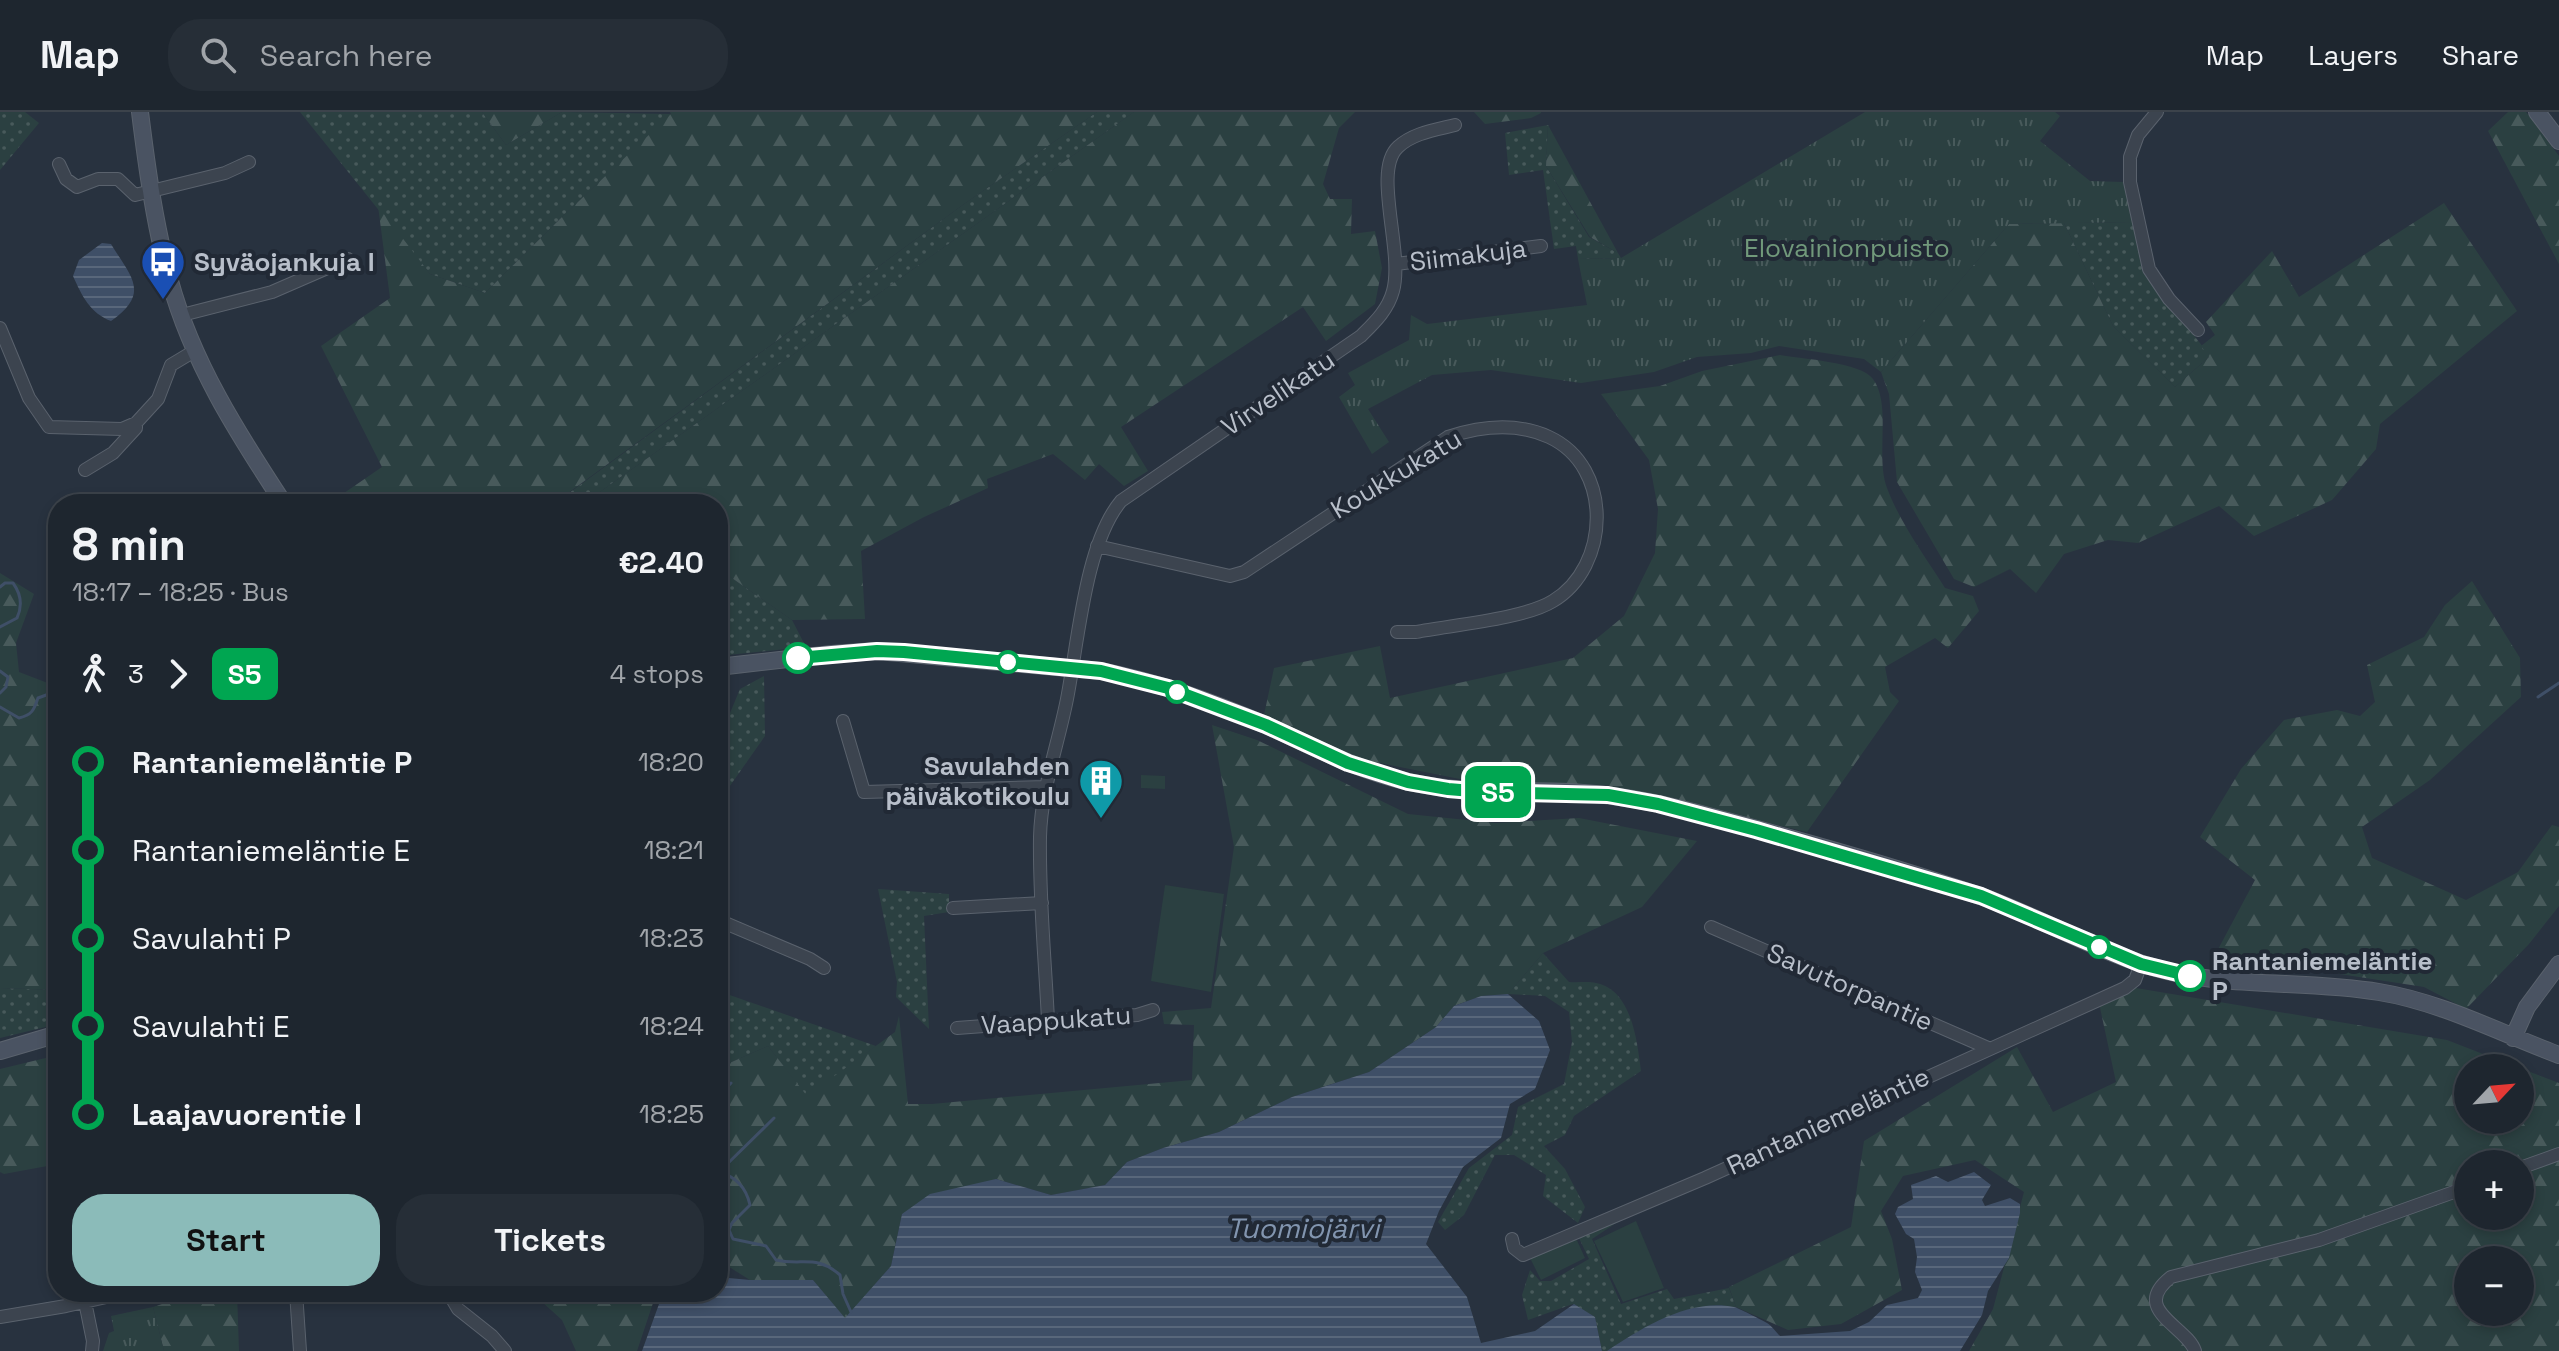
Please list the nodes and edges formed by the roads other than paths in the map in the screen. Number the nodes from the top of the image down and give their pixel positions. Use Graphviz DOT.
graph roads {
  1 [pos="140,112"];
  2 [pos="2157,112"];
  3 [pos="2537,112"];
  4 [pos="1455,125"];
  5 [pos="2559,141"];
  6 [pos="249,162"];
  7 [pos="59,164"];
  8 [pos="150,192"];
  9 [pos="1541,246"];
  10 [pos="348,259"];
  11 [pos="1396,264"];
  12 [pos="182,315"];
  13 [pos="0,328"];
  14 [pos="2198,330"];
  15 [pos="196,350"];
  16 [pos="136,423"];
  17 [pos="85,470"];
  18 [pos="278,494"];
  19 [pos="1097,546"];
  20 [pos="1397,632"];
  21 [pos="728,666"];
  22 [pos="1072,669"];
  23 [pos="843,721"];
  24 [pos="1046,787"];
  25 [pos="1042,903"];
  26 [pos="953,908"];
  27 [pos="728,924"];
  28 [pos="1711,927"];
  29 [pos="2141,964"];
  30 [pos="2559,964"];
  31 [pos="824,968"];
  32 [pos="1153,1010"];
  33 [pos="1048,1020"];
  34 [pos="957,1028"];
  35 [pos="48,1037"];
  36 [pos="2513,1038"];
  37 [pos="1988,1048"];
  38 [pos="0,1051"];
  39 [pos="2559,1055"];
  40 [pos="2559,1154"];
  41 [pos="2534,1163"];
  42 [pos="2454,1192"];
  43 [pos="1512,1239"];
  44 [pos="63,1302"];
  45 [pos="85,1302"];
  46 [pos="297,1302"];
  47 [pos="454,1302"];
  48 [pos="0,1317"];
  49 [pos="92,1351"];
  50 [pos="300,1351"];
  51 [pos="505,1351"];
  52 [pos="2195,1351"];
  1 -- 8 [label="street"];
  2 -- 14 [label="street"];
  3 -- 5 [label="street"];
  4 -- 11 [label="street, Virvelikatu"];
  6 -- 8 [label="street"];
  7 -- 8 [label="street"];
  8 -- 12 [label="street"];
  9 -- 11 [label="street, Siimakuja"];
  10 -- 12 [label="street"];
  11 -- 19 [label="street, Virvelikatu"];
  12 -- 15 [label="street"];
  13 -- 16 [label="street"];
  15 -- 16 [label="street"];
  15 -- 18 [label="street"];
  16 -- 17 [label="street"];
  19 -- 20 [label="street, Koukkukatu"];
  19 -- 22 [label="street, Virvelikatu"];
  21 -- 22 [label="street"];
  22 -- 24 [label="street, Virvelikatu"];
  22 -- 29 [label="street"];
  23 -- 24 [label="street"];
  24 -- 25 [label="street, Virvelikatu"];
  25 -- 26 [label="street"];
  25 -- 33 [label="street, Virvelikatu"];
  27 -- 31 [label="street"];
  28 -- 37 [label="street, Savutorpantie"];
  29 -- 36 [label="street"];
  29 -- 37 [label="street, Rantaniemeläntie"];
  30 -- 36 [label="street"];
  32 -- 33 [label="street, Vaappukatu"];
  33 -- 34 [label="street, Vaappukatu"];
  35 -- 38 [label="street"];
  36 -- 39 [label="street"];
  37 -- 43 [label="street, Rantaniemeläntie"];
  40 -- 41 [label="street"];
  42 -- 52 [label="street"];
  44 -- 48 [label="street"];
  45 -- 49 [label="street"];
  46 -- 50 [label="street"];
  47 -- 51 [label="street"];
}
